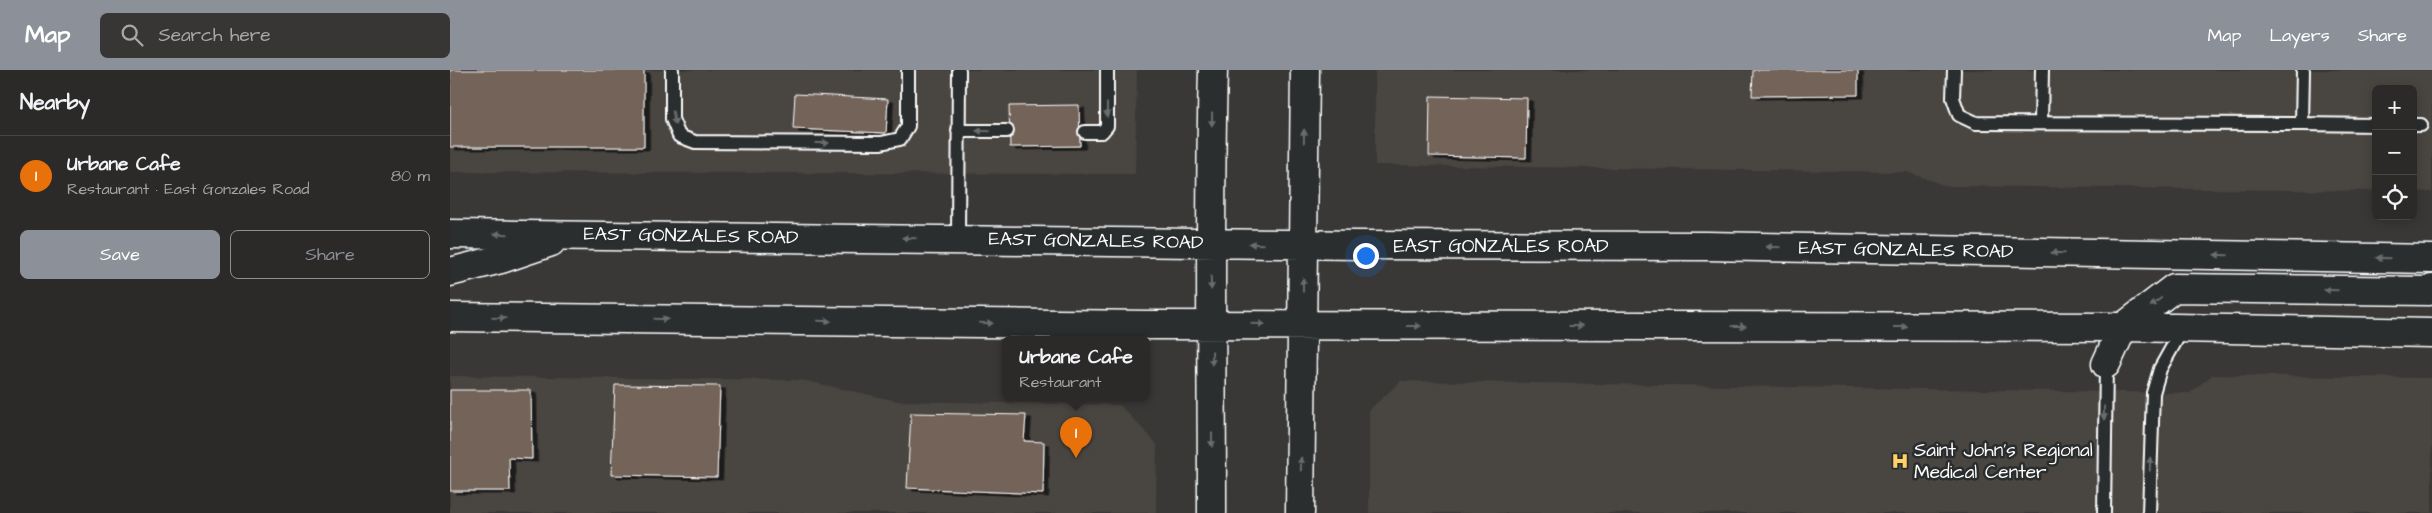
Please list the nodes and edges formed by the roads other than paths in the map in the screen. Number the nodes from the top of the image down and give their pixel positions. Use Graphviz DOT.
graph roads {
  1 [pos="672,70"];
  2 [pos="908,70"];
  3 [pos="959,70"];
  4 [pos="1107,70"];
  5 [pos="1213,70"];
  6 [pos="1304,70"];
  7 [pos="1954,70"];
  8 [pos="2042,70"];
  9 [pos="2303,70"];
  10 [pos="2041,123"];
  11 [pos="2302,124"];
  12 [pos="2372,125"];
  13 [pos="958,131"];
  14 [pos="1007,131"];
  15 [pos="1085,132"];
  16 [pos="450,234"];
  17 [pos="572,235"];
  18 [pos="958,239"];
  19 [pos="1210,243"];
  20 [pos="1303,244"];
  21 [pos="2432,259"];
  22 [pos="450,272"];
  23 [pos="2432,289"];
  24 [pos="450,317"];
  25 [pos="1213,324"];
  26 [pos="1302,325"];
  27 [pos="2123,327"];
  28 [pos="2183,328"];
  29 [pos="2432,333"];
  30 [pos="2106,364"];
  31 [pos="1212,513"];
  32 [pos="1300,513"];
  33 [pos="2104,513"];
  34 [pos="2148,513"];
  1 -- 2 [label="lane, one-way"];
  3 -- 13 [label="lane"];
  4 -- 15 [label="lane, one-way"];
  5 -- 19 [label="main road, one-way"];
  20 -- 6 [label="main road, one-way"];
  7 -- 10 [label="lane"];
  8 -- 10 [label="lane"];
  9 -- 11 [label="lane"];
  10 -- 11 [label="lane"];
  11 -- 12 [label="lane"];
  14 -- 13 [label="lane, one-way"];
  13 -- 18 [label="lane"];
  17 -- 16 [label="main road, EAST GONZALES ROAD, one-way"];
  18 -- 17 [label="main road, EAST GONZALES ROAD, one-way"];
  17 -- 22 [label="main road"];
  18 -- 19 [label="main road, EAST GONZALES ROAD"];
  20 -- 19 [label="main road, EAST GONZALES ROAD, one-way"];
  19 -- 25 [label="main road, one-way"];
  21 -- 20 [label="main road, EAST GONZALES ROAD, one-way"];
  26 -- 20 [label="main road, one-way"];
  23 -- 27 [label="main road, one-way"];
  24 -- 25 [label="main road, one-way"];
  25 -- 26 [label="main road, one-way"];
  25 -- 31 [label="main road, one-way"];
  26 -- 27 [label="main road, one-way"];
  32 -- 26 [label="main road, one-way"];
  27 -- 28 [label="main road"];
  27 -- 30 [label="main road"];
  28 -- 29 [label="main road"];
  34 -- 28 [label="lane, one-way"];
  30 -- 33 [label="lane, one-way"];
}
